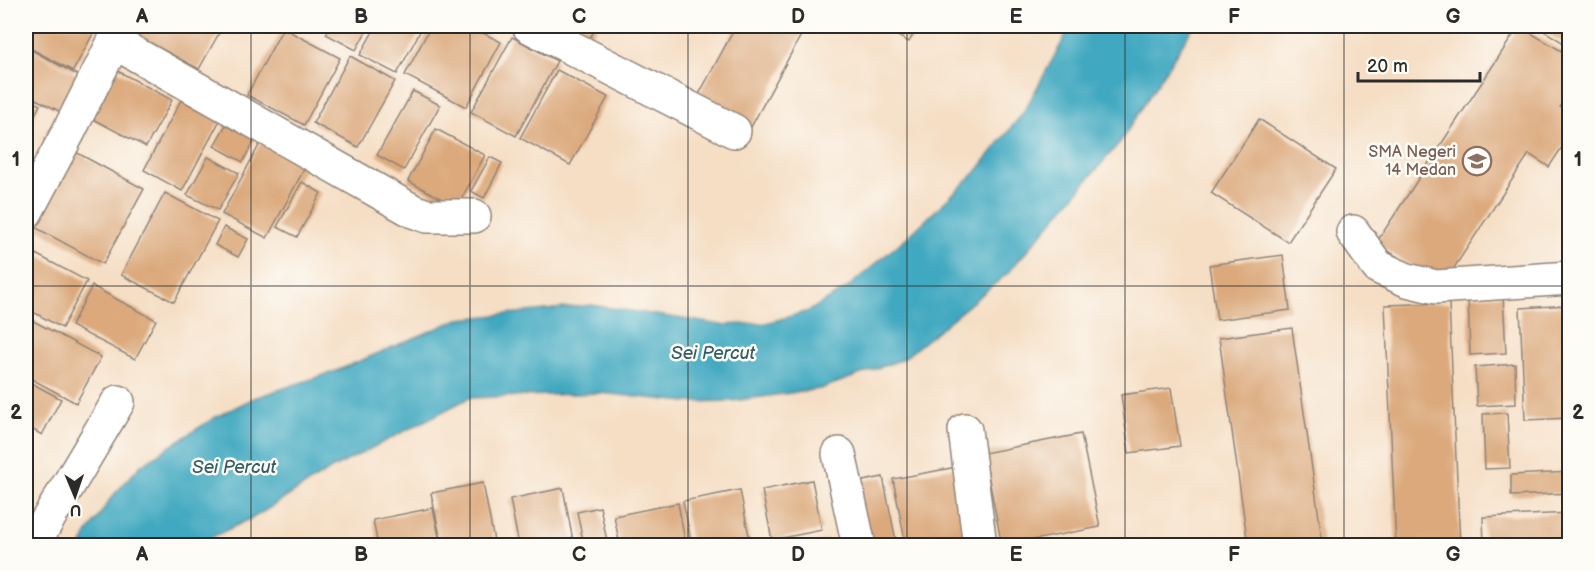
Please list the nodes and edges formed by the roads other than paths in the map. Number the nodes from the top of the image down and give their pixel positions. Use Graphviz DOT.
graph roads {
  1 [pos="529,26"];
  2 [pos="118,34"];
  3 [pos="734,131"];
  4 [pos="26,212"];
  5 [pos="474,216"];
  6 [pos="1353,232"];
  7 [pos="1569,278"];
  8 [pos="118,402"];
  9 [pos="965,430"];
  10 [pos="839,454"];
  11 [pos="32,546"];
  12 [pos="859,546"];
  13 [pos="980,546"];
  1 -- 3 [label="street"];
  2 -- 4 [label="street"];
  2 -- 5 [label="street"];
  6 -- 7 [label="street"];
  8 -- 11 [label="street"];
  9 -- 13 [label="street"];
  10 -- 12 [label="street"];
}
